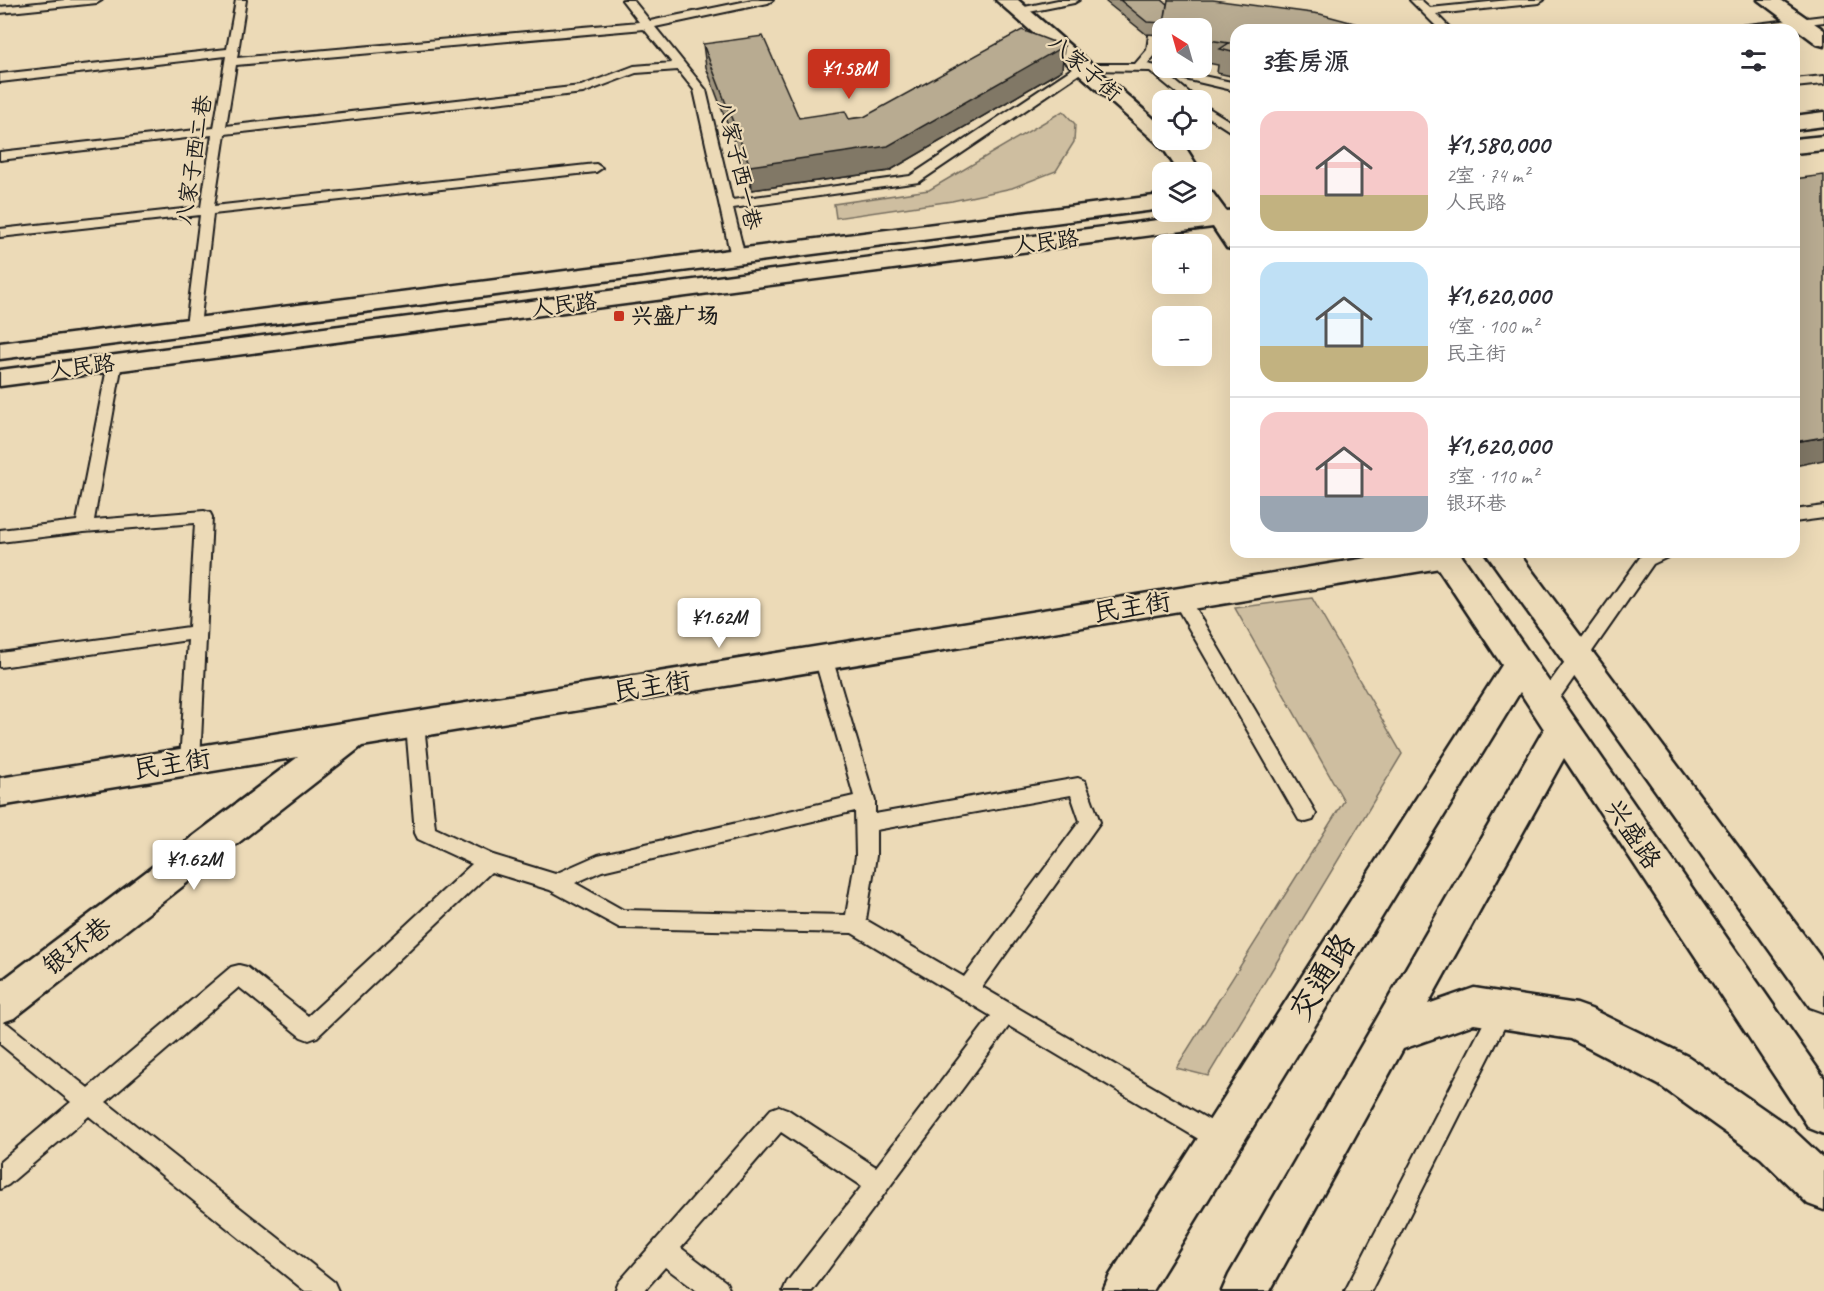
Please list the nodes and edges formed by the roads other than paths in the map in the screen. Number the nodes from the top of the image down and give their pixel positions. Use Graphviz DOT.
graph roads {
  1 [pos="97,0"];
  2 [pos="241,0"];
  3 [pos="627,0"];
  4 [pos="768,0"];
  5 [pos="1074,0"];
  6 [pos="1415,0"];
  7 [pos="1539,0"];
  8 [pos="1768,0"];
  9 [pos="1012,5"];
  10 [pos="0,10"];
  11 [pos="1428,12"];
  12 [pos="1824,19"];
  13 [pos="1798,22"];
  14 [pos="1440,24"];
  15 [pos="1781,24"];
  16 [pos="648,25"];
  17 [pos="1824,40"];
  18 [pos="1152,52"];
  19 [pos="231,57"];
  20 [pos="682,66"];
  21 [pos="1083,66"];
  22 [pos="1138,68"];
  23 [pos="1152,68"];
  24 [pos="0,78"];
  25 [pos="1165,78"];
  26 [pos="1197,78"];
  27 [pos="1824,80"];
  28 [pos="1800,82"];
  29 [pos="1230,86"];
  30 [pos="1180,90"];
  31 [pos="1212,115"];
  32 [pos="1824,119"];
  33 [pos="1800,122"];
  34 [pos="1152,127"];
  35 [pos="1230,127"];
  36 [pos="219,132"];
  37 [pos="1824,143"];
  38 [pos="1800,145"];
  39 [pos="0,156"];
  40 [pos="596,168"];
  41 [pos="1212,200"];
  42 [pos="1152,203"];
  43 [pos="727,205"];
  44 [pos="207,210"];
  45 [pos="1228,218"];
  46 [pos="0,233"];
  47 [pos="738,257"];
  48 [pos="193,326"];
  49 [pos="0,351"];
  50 [pos="115,363"];
  51 [pos="0,378"];
  52 [pos="1824,512"];
  53 [pos="1800,515"];
  54 [pos="84,526"];
  55 [pos="0,536"];
  56 [pos="1422,558"];
  57 [pos="1448,558"];
  58 [pos="1505,558"];
  59 [pos="1651,558"];
  60 [pos="1181,599"];
  61 [pos="198,632"];
  62 [pos="824,657"];
  63 [pos="1577,658"];
  64 [pos="0,660"];
  65 [pos="1520,665"];
  66 [pos="1554,717"];
  67 [pos="415,724"];
  68 [pos="354,734"];
  69 [pos="190,761"];
  70 [pos="0,792"];
  71 [pos="865,801"];
  72 [pos="1306,814"];
  73 [pos="865,824"];
  74 [pos="488,862"];
  75 [pos="556,883"];
  76 [pos="855,924"];
  77 [pos="967,990"];
  78 [pos="1824,994"];
  79 [pos="0,1005"];
  80 [pos="1502,1010"];
  81 [pos="1006,1013"];
  82 [pos="0,1031"];
  83 [pos="1389,1036"];
  84 [pos="89,1102"];
  85 [pos="1824,1114"];
  86 [pos="1220,1139"];
  87 [pos="0,1177"];
  88 [pos="879,1183"];
  89 [pos="1824,1189"];
  90 [pos="664,1250"];
  91 [pos="325,1291"];
  92 [pos="628,1291"];
  93 [pos="717,1291"];
  94 [pos="796,1291"];
  95 [pos="1126,1291"];
  96 [pos="1245,1291"];
  97 [pos="1358,1291"];
  1 -- 10 [label="lane"];
  2 -- 19 [label="lane, 八家子西二巷"];
  3 -- 16 [label="lane, 八家子西一巷"];
  4 -- 16 [label="lane"];
  5 -- 9 [label="lane"];
  6 -- 11 [label="lane"];
  7 -- 11 [label="lane"];
  8 -- 13 [label="main road"];
  9 -- 21 [label="main road, 八家子街"];
  11 -- 14 [label="lane"];
  12 -- 13 [label="lane"];
  13 -- 15 [label="lane"];
  13 -- 17 [label="main road"];
  16 -- 19 [label="lane"];
  16 -- 20 [label="lane, 八家子西一巷"];
  18 -- 22 [label="lane"];
  19 -- 24 [label="lane"];
  19 -- 36 [label="lane, 八家子西二巷"];
  20 -- 36 [label="lane"];
  20 -- 43 [label="lane, 八家子西一巷"];
  21 -- 22 [label="lane"];
  21 -- 34 [label="main road, 八家子街"];
  21 -- 43 [label="lane"];
  22 -- 23 [label="lane"];
  25 -- 30 [label="lane"];
  26 -- 29 [label="lane"];
  27 -- 28 [label="lane"];
  31 -- 35 [label="lane"];
  32 -- 33 [label="main road"];
  36 -- 39 [label="lane"];
  36 -- 44 [label="lane, 八家子西二巷"];
  37 -- 38 [label="main road"];
  40 -- 44 [label="lane"];
  41 -- 45 [label="main road"];
  42 -- 47 [label="main road, 人民路"];
  43 -- 47 [label="lane, 八家子西一巷"];
  44 -- 46 [label="lane"];
  44 -- 48 [label="lane, 八家子西二巷"];
  45 -- 50 [label="main road, 人民路"];
  47 -- 48 [label="main road, 人民路"];
  48 -- 49 [label="main road, 人民路"];
  50 -- 51 [label="main road, 人民路"];
  50 -- 54 [label="lane"];
  52 -- 53 [label="lane"];
  54 -- 55 [label="lane"];
  54 -- 61 [label="lane"];
  56 -- 60 [label="main road, 民主街"];
  57 -- 65 [label="main road, 兴盛路"];
  58 -- 63 [label="main road"];
  59 -- 63 [label="lane"];
  60 -- 62 [label="main road, 民主街"];
  60 -- 72 [label="lane"];
  61 -- 64 [label="lane"];
  61 -- 69 [label="lane"];
  62 -- 67 [label="main road, 民主街"];
  62 -- 71 [label="lane"];
  63 -- 66 [label="lane"];
  63 -- 78 [label="main road"];
  65 -- 66 [label="main road, 兴盛路"];
  65 -- 86 [label="main road, 交通路"];
  66 -- 83 [label="main road"];
  66 -- 85 [label="main road, 兴盛路"];
  67 -- 68 [label="main road, 民主街"];
  67 -- 74 [label="lane"];
  68 -- 69 [label="main road, 民主街"];
  68 -- 79 [label="main road, 银环巷"];
  69 -- 70 [label="main road, 民主街"];
  71 -- 73 [label="lane"];
  71 -- 75 [label="lane"];
  73 -- 76 [label="lane"];
  73 -- 77 [label="lane"];
  74 -- 75 [label="lane"];
  74 -- 84 [label="lane"];
  75 -- 76 [label="lane"];
  76 -- 77 [label="lane"];
  77 -- 81 [label="lane"];
  80 -- 83 [label="main road"];
  80 -- 89 [label="main road"];
  80 -- 97 [label="lane"];
  81 -- 86 [label="lane"];
  81 -- 88 [label="lane"];
  82 -- 84 [label="lane"];
  83 -- 96 [label="main road"];
  84 -- 87 [label="lane"];
  84 -- 91 [label="lane"];
  86 -- 95 [label="main road, 交通路"];
  88 -- 90 [label="lane"];
  88 -- 94 [label="lane"];
  90 -- 92 [label="lane"];
  90 -- 93 [label="lane"];
}
